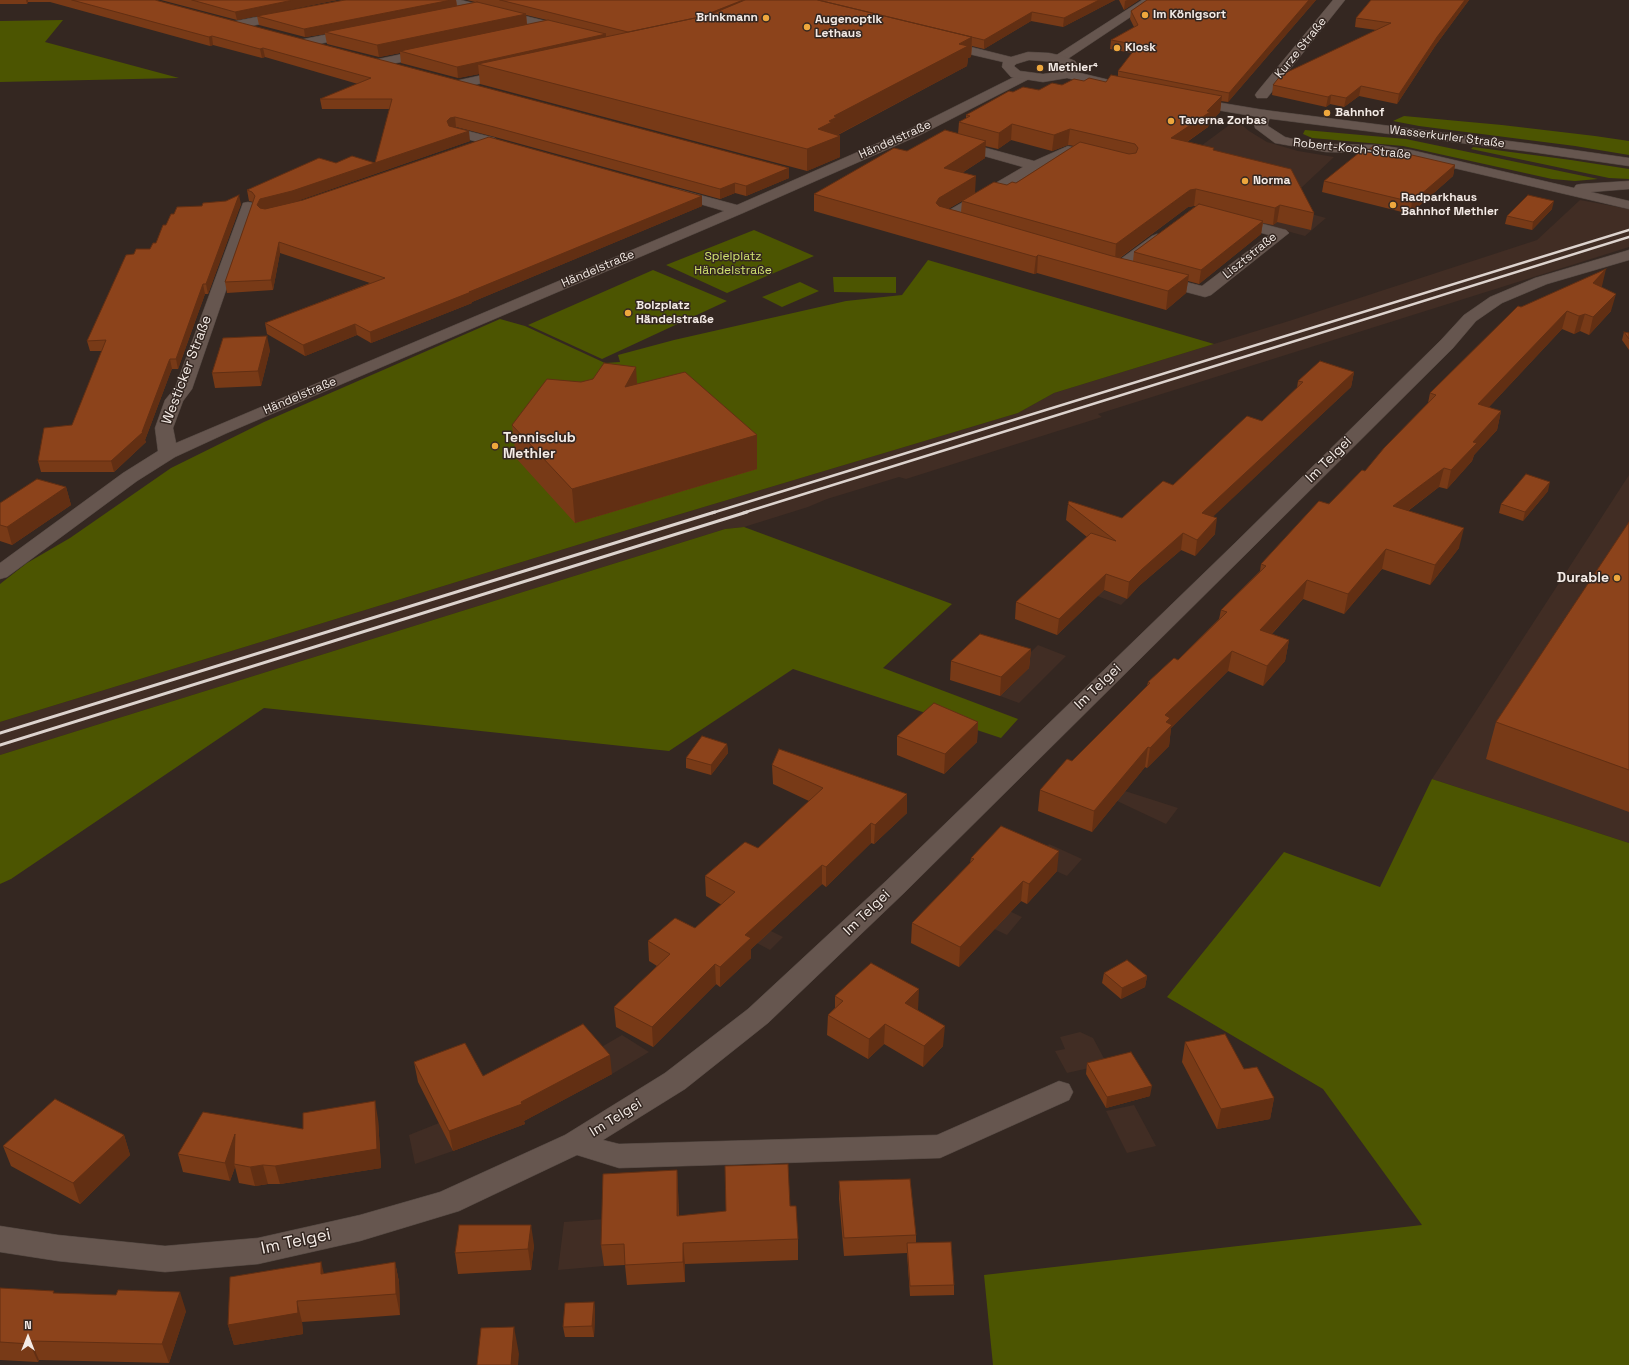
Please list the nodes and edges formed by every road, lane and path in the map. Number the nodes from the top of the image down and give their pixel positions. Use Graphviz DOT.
graph roads {
  1 [pos="447,0"];
  2 [pos="1150,0"];
  3 [pos="1339,0"];
  4 [pos="479,8"];
  5 [pos="295,13"];
  6 [pos="448,14"];
  7 [pos="551,26"];
  8 [pos="365,31"];
  9 [pos="266,33"];
  10 [pos="521,33"];
  11 [pos="579,34"];
  12 [pos="289,39"];
  13 [pos="928,40"];
  14 [pos="304,43"];
  15 [pos="438,50"];
  16 [pos="334,51"];
  17 [pos="364,59"];
  18 [pos="1059,59"];
  19 [pos="1012,61"];
  20 [pos="378,63"];
  21 [pos="408,71"];
  22 [pos="522,71"];
  23 [pos="1067,74"];
  24 [pos="1024,76"];
  25 [pos="445,80"];
  26 [pos="460,84"];
  27 [pos="1127,88"];
  28 [pos="490,92"];
  29 [pos="1262,95"];
  30 [pos="1178,99"];
  31 [pos="1264,114"];
  32 [pos="456,132"];
  33 [pos="915,132"];
  34 [pos="490,141"];
  35 [pos="505,145"];
  36 [pos="468,148"];
  37 [pos="1113,161"];
  38 [pos="1629,162"];
  39 [pos="1035,166"];
  40 [pos="788,172"];
  41 [pos="811,178"];
  42 [pos="1629,185"];
  43 [pos="663,189"];
  44 [pos="1562,189"];
  45 [pos="1629,205"];
  46 [pos="248,206"];
  47 [pos="738,210"];
  48 [pos="1222,218"];
  49 [pos="973,228"];
  50 [pos="1170,229"];
  51 [pos="1629,255"];
  52 [pos="168,453"];
  53 [pos="0,573"];
  54 [pos="1059,1092"];
  55 [pos="575,1143"];
  56 [pos="0,1239"];
  1 -- 4 [label="street"];
  2 -- 18 [label="street"];
  3 -- 29 [label="street, Kurze Straße"];
  4 -- 6 [label="street"];
  4 -- 7 [label="street"];
  5 -- 9 [label="street"];
  7 -- 10 [label="street"];
  7 -- 11 [label="street"];
  8 -- 14 [label="street"];
  12 -- 14 [label="street"];
  13 -- 19 [label="street"];
  14 -- 16 [label="street"];
  15 -- 20 [label="street"];
  17 -- 20 [label="street"];
  18 -- 19 [label="street"];
  18 -- 23 [label="street"];
  19 -- 24 [label="street"];
  20 -- 21 [label="street"];
  22 -- 26 [label="street"];
  23 -- 24 [label="street"];
  23 -- 27 [label="street"];
  24 -- 33 [label="street, Händelstraße"];
  25 -- 26 [label="street"];
  26 -- 28 [label="street"];
  30 -- 31 [label="street"];
  31 -- 38 [label="street, Wasserkurler Straße"];
  31 -- 44 [label="street, Robert-Koch-Straße"];
  32 -- 34 [label="street"];
  33 -- 39 [label="street"];
  33 -- 41 [label="street, Händelstraße"];
  34 -- 35 [label="street"];
  34 -- 36 [label="street"];
  37 -- 39 [label="street"];
  39 -- 49 [label="street"];
  40 -- 41 [label="street"];
  41 -- 47 [label="street, Händelstraße"];
  42 -- 44 [label="street, Robert-Koch-Straße"];
  43 -- 47 [label="street"];
  44 -- 45 [label="street, Robert-Koch-Straße"];
  46 -- 52 [label="street, Westicker Straße"];
  47 -- 52 [label="street, Händelstraße"];
  48 -- 50 [label="street, Lisztstraße"];
  51 -- 55 [label="street, Im Telgei"];
  52 -- 53 [label="street"];
  54 -- 55 [label="street, Im Telgei"];
  55 -- 56 [label="street, Im Telgei"];
}
